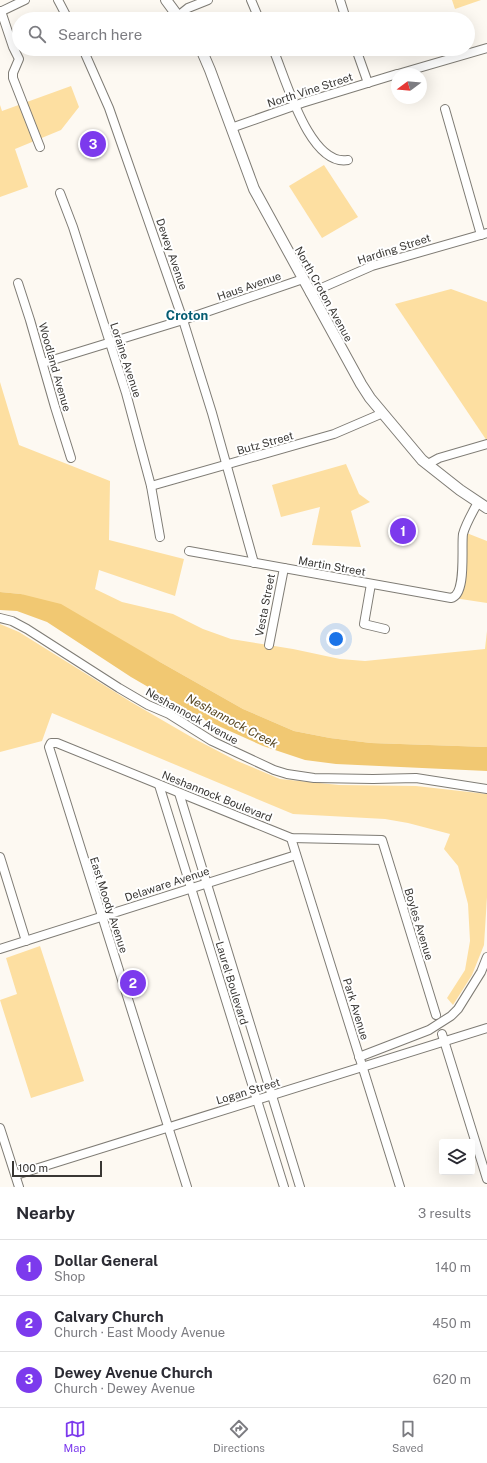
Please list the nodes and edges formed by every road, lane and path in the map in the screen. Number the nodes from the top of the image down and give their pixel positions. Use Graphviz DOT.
graph roads {
  1 [pos="25,0"];
  2 [pos="58,0"];
  3 [pos="166,0"];
  4 [pos="208,0"];
  5 [pos="251,0"];
  6 [pos="340,0"];
  7 [pos="1,11"];
  8 [pos="64,12"];
  9 [pos="175,12"];
  10 [pos="184,12"];
  11 [pos="256,12"];
  12 [pos="344,12"];
  13 [pos="12,44"];
  14 [pos="487,48"];
  15 [pos="475,52"];
  16 [pos="18,56"];
  17 [pos="85,56"];
  18 [pos="204,56"];
  19 [pos="276,56"];
  20 [pos="358,56"];
  21 [pos="460,56"];
  22 [pos="419,68"];
  23 [pos="391,76"];
  24 [pos="368,83"];
  25 [pos="295,105"];
  26 [pos="445,108"];
  27 [pos="231,128"];
  28 [pos="40,147"];
  29 [pos="348,160"];
  30 [pos="60,193"];
  31 [pos="484,234"];
  32 [pos="303,279"];
  33 [pos="18,283"];
  34 [pos="310,293"];
  35 [pos="183,320"];
  36 [pos="110,343"];
  37 [pos="43,363"];
  38 [pos="382,413"];
  39 [pos="487,444"];
  40 [pos="71,458"];
  41 [pos="428,464"];
  42 [pos="226,465"];
  43 [pos="150,486"];
  44 [pos="483,505"];
  45 [pos="160,537"];
  46 [pos="188,551"];
  47 [pos="254,563"];
  48 [pos="284,568"];
  49 [pos="371,584"];
  50 [pos="0,618"];
  51 [pos="385,629"];
  52 [pos="269,645"];
  53 [pos="50,744"];
  54 [pos="159,785"];
  55 [pos="487,789"];
  56 [pos="179,793"];
  57 [pos="291,838"];
  58 [pos="382,840"];
  59 [pos="296,855"];
  60 [pos="0,857"];
  61 [pos="206,883"];
  62 [pos="191,888"];
  63 [pos="102,916"];
  64 [pos="26,941"];
  65 [pos="0,949"];
  66 [pos="487,957"];
  67 [pos="436,1015"];
  68 [pos="487,1028"];
  69 [pos="443,1038"];
  70 [pos="359,1057"];
  71 [pos="362,1067"];
  72 [pos="272,1095"];
  73 [pos="257,1100"];
  74 [pos="0,1128"];
  75 [pos="168,1128"];
  76 [pos="16,1175"];
  77 [pos="487,1179"];
  78 [pos="19,1187"];
  79 [pos="187,1187"];
  80 [pos="284,1187"];
  81 [pos="300,1187"];
  82 [pos="400,1187"];
  1 -- 7 [label="street"];
  2 -- 8 [label="street"];
  3 -- 9 [label="main road"];
  4 -- 10 [label="street"];
  5 -- 11 [label="street"];
  6 -- 12 [label="street"];
  7 -- 13 [label="street"];
  14 -- 15 [label="street, North Vine Street"];
  16 -- 28 [label="street"];
  17 -- 35 [label="street, Dewey Avenue"];
  18 -- 27 [label="main road, North Croton Avenue"];
  19 -- 25 [label="street"];
  20 -- 24 [label="street"];
  21 -- 22 [label="street, North Vine Street"];
  23 -- 24 [label="street, North Vine Street"];
  24 -- 25 [label="street, North Vine Street"];
  25 -- 27 [label="street, North Vine Street"];
  25 -- 29 [label="street"];
  26 -- 31 [label="street"];
  27 -- 32 [label="main road, North Croton Avenue"];
  30 -- 36 [label="street, Loraine Avenue"];
  31 -- 34 [label="street, Harding Street"];
  32 -- 34 [label="main road, North Croton Avenue"];
  32 -- 35 [label="street, Haus Avenue"];
  33 -- 37 [label="street, Woodland Avenue"];
  34 -- 38 [label="main road, North Croton Avenue"];
  35 -- 36 [label="street, Haus Avenue"];
  35 -- 42 [label="street, Dewey Avenue"];
  36 -- 37 [label="street, Haus Avenue"];
  36 -- 43 [label="street, Loraine Avenue"];
  37 -- 40 [label="street, Woodland Avenue"];
  38 -- 41 [label="main road, North Croton Avenue"];
  38 -- 42 [label="street, Butz Street"];
  39 -- 41 [label="street"];
  41 -- 44 [label="main road, North Croton Avenue"];
  42 -- 43 [label="street, Butz Street"];
  42 -- 47 [label="street, Dewey Avenue"];
  43 -- 45 [label="street, Loraine Avenue"];
  44 -- 49 [label="street, Martin Street"];
  46 -- 47 [label="street, Martin Street"];
  47 -- 48 [label="street, Martin Street"];
  48 -- 49 [label="street, Martin Street"];
  48 -- 52 [label="street, Vesta Street"];
  49 -- 51 [label="street"];
  50 -- 55 [label="street, Neshannock Avenue"];
  53 -- 54 [label="street, Neshannock Boulevard"];
  53 -- 63 [label="street, East Moody Avenue"];
  54 -- 56 [label="street, Neshannock Boulevard"];
  54 -- 62 [label="street, Laurel Boulevard"];
  56 -- 57 [label="street, Neshannock Boulevard"];
  56 -- 61 [label="street, Laurel Boulevard"];
  57 -- 58 [label="street, Neshannock Boulevard"];
  57 -- 59 [label="street, Park Avenue"];
  58 -- 67 [label="street, Boyles Avenue"];
  59 -- 61 [label="street, Delaware Avenue"];
  59 -- 70 [label="street, Park Avenue"];
  60 -- 64 [label="street"];
  61 -- 62 [label="street, Delaware Avenue"];
  61 -- 72 [label="street, Laurel Boulevard"];
  62 -- 63 [label="street, Delaware Avenue"];
  62 -- 73 [label="street, Laurel Boulevard"];
  63 -- 64 [label="street, Delaware Avenue"];
  63 -- 75 [label="street, East Moody Avenue"];
  64 -- 65 [label="street, Delaware Avenue"];
  66 -- 70 [label="street"];
  68 -- 69 [label="street, Logan Street"];
  69 -- 71 [label="street, Logan Street"];
  69 -- 77 [label="street"];
  70 -- 71 [label="street, Park Avenue"];
  71 -- 72 [label="street, Logan Street"];
  71 -- 82 [label="street, Park Avenue"];
  72 -- 73 [label="street, Logan Street"];
  72 -- 81 [label="street, Laurel Boulevard"];
  73 -- 75 [label="street, Logan Street"];
  73 -- 80 [label="street, Laurel Boulevard"];
  74 -- 76 [label="street"];
  75 -- 76 [label="street, Logan Street"];
  75 -- 79 [label="street, East Moody Avenue"];
  76 -- 78 [label="street"];
}
